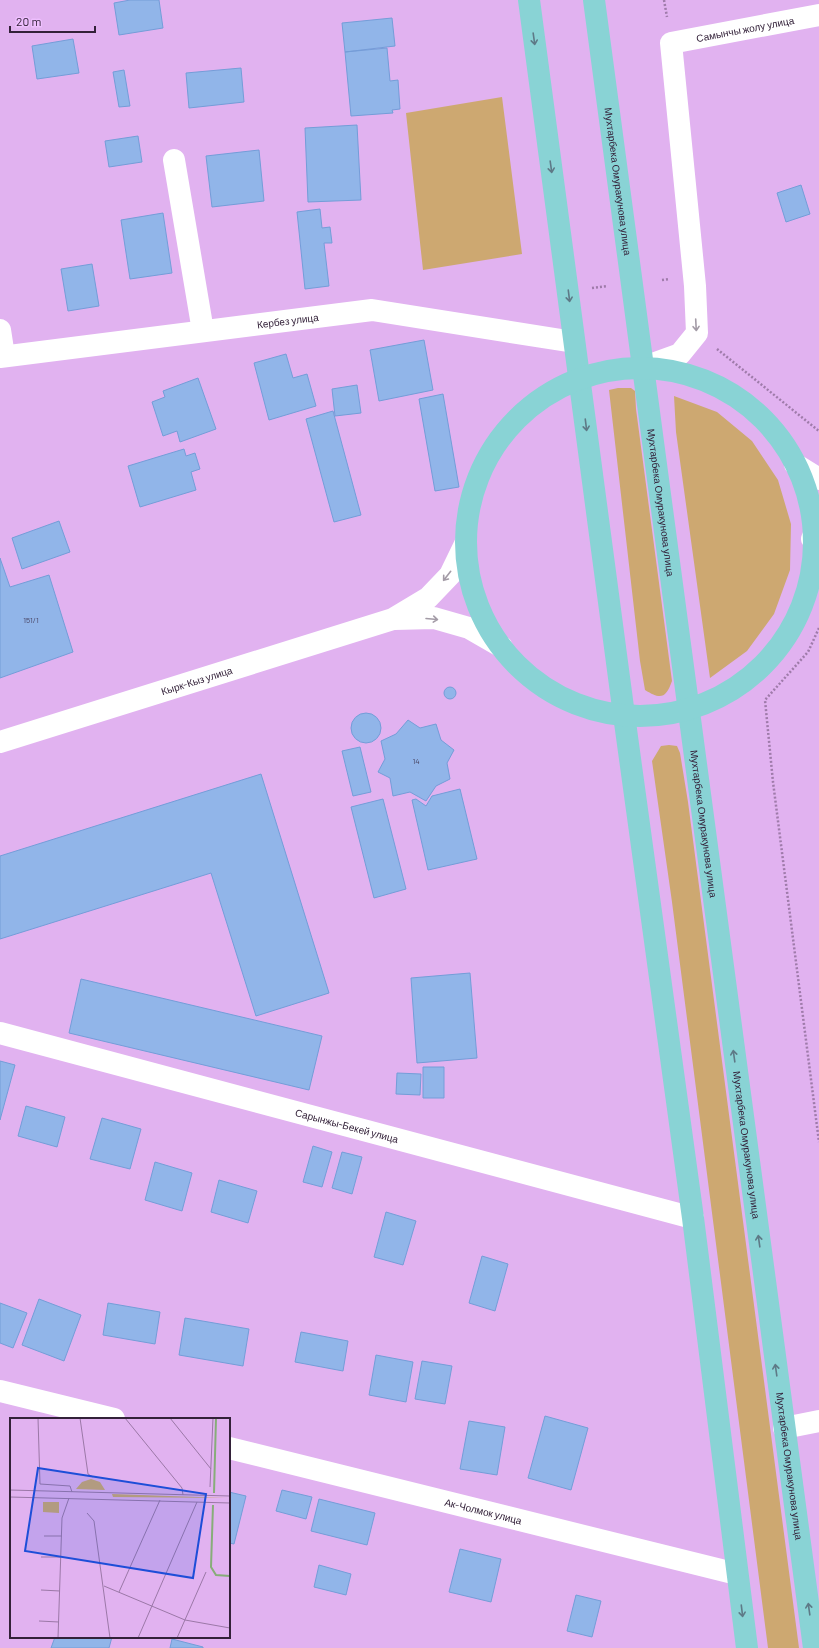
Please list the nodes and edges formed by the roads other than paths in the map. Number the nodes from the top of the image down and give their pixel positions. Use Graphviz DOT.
graph roads {
  1 [pos="529,0"];
  2 [pos="594,0"];
  3 [pos="819,15"];
  4 [pos="174,160"];
  5 [pos="0,330"];
  6 [pos="204,331"];
  7 [pos="574,342"];
  8 [pos="2,356"];
  9 [pos="644,367"];
  10 [pos="580,378"];
  11 [pos="795,464"];
  12 [pos="819,479"];
  13 [pos="816,531"];
  14 [pos="466,542"];
  15 [pos="393,619"];
  16 [pos="502,647"];
  17 [pos="688,709"];
  18 [pos="624,715"];
  19 [pos="0,742"];
  20 [pos="0,1033"];
  21 [pos="693,1218"];
  22 [pos="0,1391"];
  23 [pos="110,1418"];
  24 [pos="819,1421"];
  25 [pos="784,1428"];
  26 [pos="230,1448"];
  27 [pos="738,1574"];
  28 [pos="747,1648"];
  29 [pos="814,1648"];
  1 -- 7 [label="main road, one-way"];
  2 -- 9 [label="main road, Мухтарбека Омуракунова улица"];
  3 -- 9 [label="street, Самынчы жолу улица, one-way"];
  4 -- 6 [label="street"];
  5 -- 8 [label="street"];
  6 -- 7 [label="street, Кербез улица"];
  6 -- 8 [label="street, Кербез улица"];
  7 -- 10 [label="main road"];
  9 -- 10 [label="main road"];
  9 -- 11 [label="main road"];
  9 -- 17 [label="main road, Мухтарбека Омуракунова улица"];
  10 -- 14 [label="main road"];
  10 -- 18 [label="main road, one-way"];
  11 -- 12 [label="street"];
  11 -- 13 [label="main road"];
  13 -- 17 [label="main road"];
  14 -- 15 [label="street, Кырк-Кыз улица, one-way"];
  14 -- 16 [label="main road"];
  15 -- 16 [label="street, Кырк-Кыз улица, one-way"];
  15 -- 19 [label="street, Кырк-Кыз улица"];
  16 -- 18 [label="main road"];
  17 -- 18 [label="main road"];
  25 -- 17 [label="main road, Мухтарбека Омуракунова улица, one-way"];
  18 -- 21 [label="main road"];
  20 -- 21 [label="street, Сарынжы-Бекей улица"];
  21 -- 27 [label="main road"];
  22 -- 23 [label="street"];
  24 -- 25 [label="street"];
  29 -- 25 [label="main road, Мухтарбека Омуракунова улица, one-way"];
  26 -- 27 [label="street, Ак-Чолмок улица"];
  27 -- 28 [label="main road, one-way"];
}
